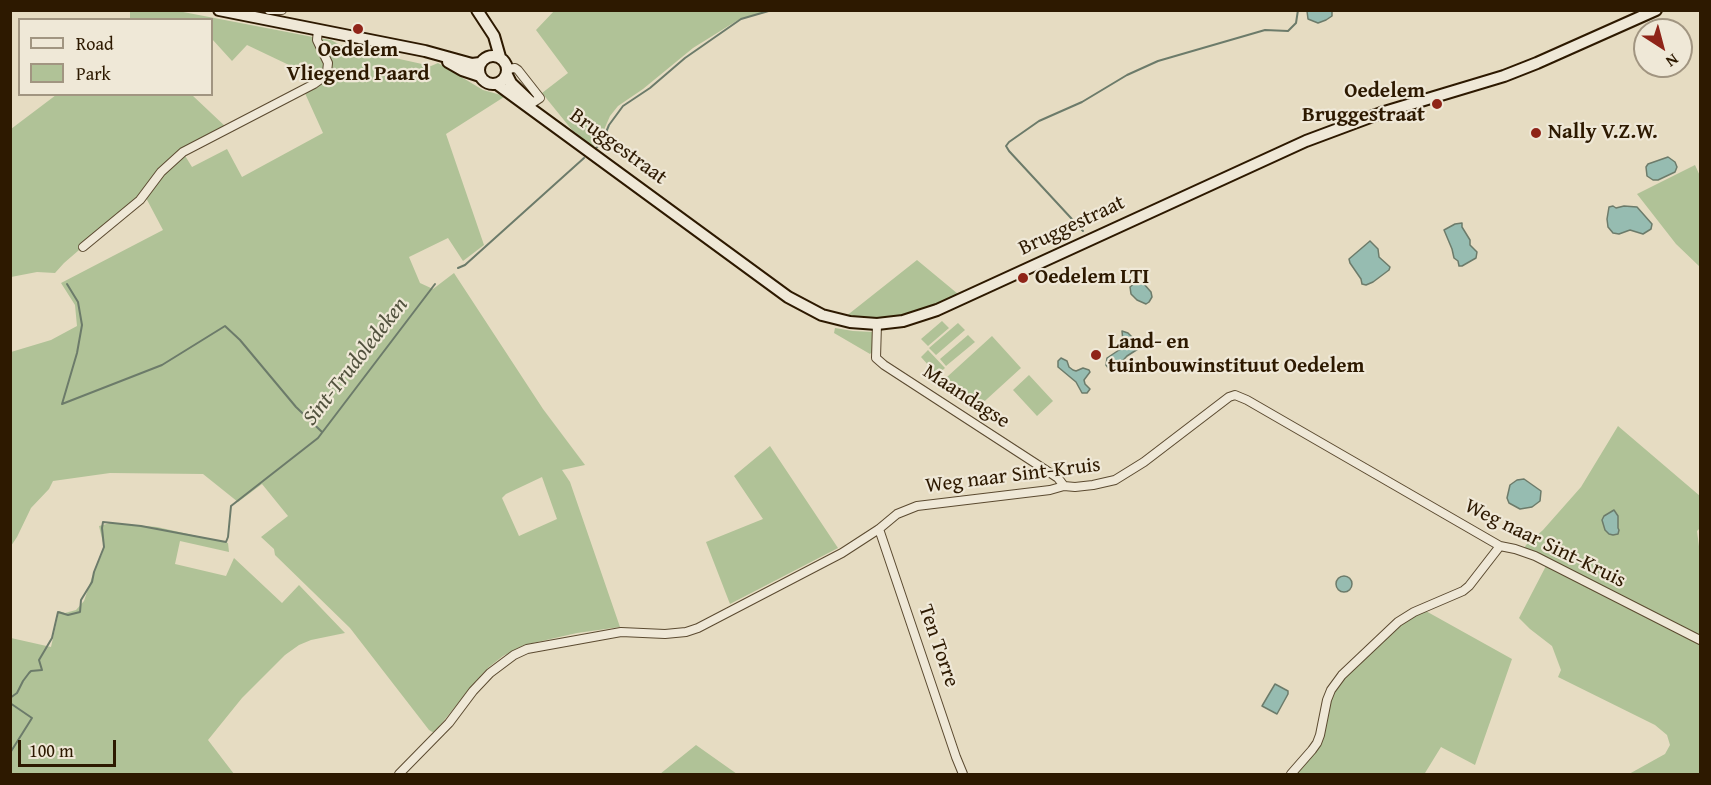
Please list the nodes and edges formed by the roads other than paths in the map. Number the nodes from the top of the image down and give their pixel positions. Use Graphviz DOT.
graph roads {
  1 [pos="219,10"];
  2 [pos="269,10"];
  3 [pos="282,10"];
  4 [pos="477,10"];
  5 [pos="1656,10"];
  6 [pos="486,26"];
  7 [pos="318,30"];
  8 [pos="439,54"];
  9 [pos="500,57"];
  10 [pos="484,60"];
  11 [pos="507,72"];
  12 [pos="480,76"];
  13 [pos="498,84"];
  14 [pos="530,105"];
  15 [pos="83,247"];
  16 [pos="877,324"];
  17 [pos="1064,486"];
  18 [pos="879,529"];
  19 [pos="1500,546"];
  20 [pos="1701,640"];
  21 [pos="399,774"];
  22 [pos="963,774"];
  23 [pos="1291,774"];
  1 -- 7 [label="main road"];
  2 -- 3 [label="street"];
  4 -- 6 [label="main road"];
  5 -- 16 [label="main road, Bruggestraat"];
  6 -- 9 [label="main road"];
  6 -- 10 [label="main road"];
  7 -- 8 [label="main road"];
  7 -- 15 [label="street"];
  8 -- 10 [label="main road"];
  8 -- 12 [label="main road"];
  9 -- 10 [label="main road"];
  9 -- 11 [label="main road"];
  10 -- 12 [label="main road"];
  11 -- 13 [label="main road"];
  11 -- 14 [label="main road, Bruggestraat"];
  12 -- 13 [label="main road"];
  13 -- 14 [label="main road, Bruggestraat"];
  14 -- 16 [label="main road, Bruggestraat"];
  16 -- 17 [label="street, Maandagse"];
  17 -- 18 [label="street, Weg naar Sint-Kruis"];
  17 -- 19 [label="street, Weg naar Sint-Kruis"];
  18 -- 21 [label="street, Weg naar Sint-Kruis"];
  18 -- 22 [label="street, Ten Torre"];
  19 -- 20 [label="street, Weg naar Sint-Kruis"];
  19 -- 23 [label="street"];
}
